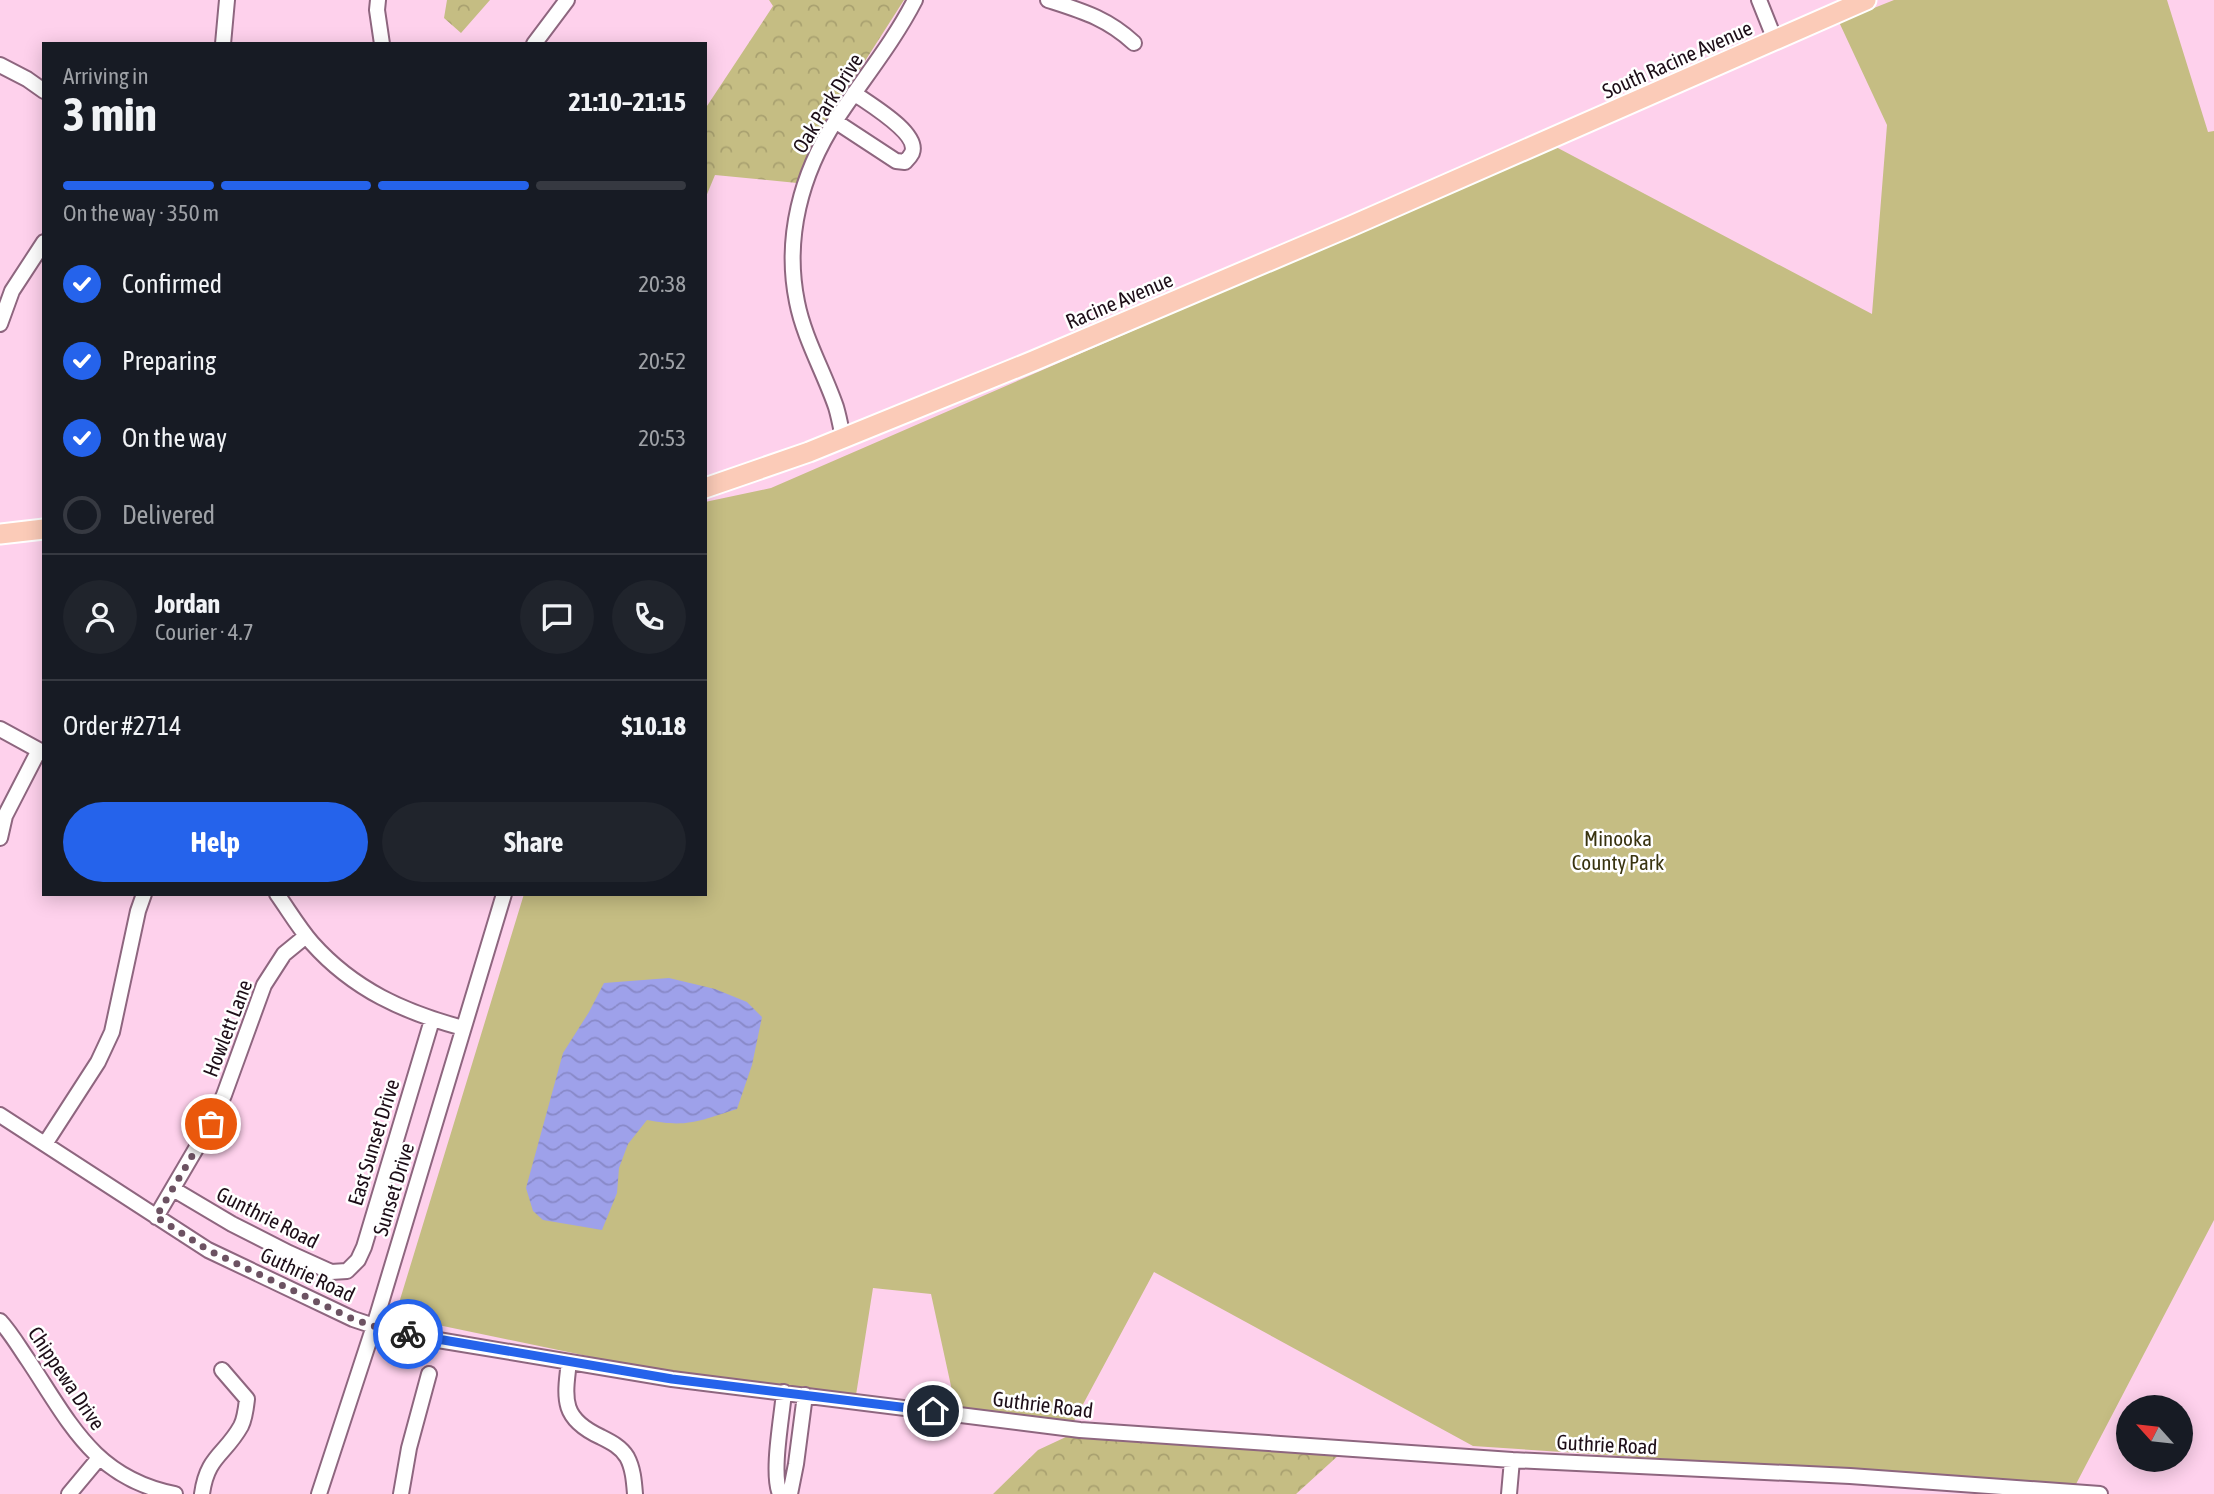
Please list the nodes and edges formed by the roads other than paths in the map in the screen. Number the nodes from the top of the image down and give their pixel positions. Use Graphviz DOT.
graph roads {
  1 [pos="227,0"];
  2 [pos="378,0"];
  3 [pos="567,0"];
  4 [pos="915,0"];
  5 [pos="1048,0"];
  6 [pos="1759,0"];
  7 [pos="1866,0"];
  8 [pos="1776,40"];
  9 [pos="223,42"];
  10 [pos="382,42"];
  11 [pos="538,42"];
  12 [pos="1134,43"];
  13 [pos="0,65"];
  14 [pos="42,90"];
  15 [pos="854,93"];
  16 [pos="835,121"];
  17 [pos="1545,142"];
  18 [pos="42,245"];
  19 [pos="0,324"];
  20 [pos="843,438"];
  21 [pos="707,487"];
  22 [pos="42,529"];
  23 [pos="0,534"];
  24 [pos="0,729"];
  25 [pos="42,752"];
  26 [pos="0,838"];
  27 [pos="143,896"];
  28 [pos="278,896"];
  29 [pos="503,896"];
  30 [pos="306,936"];
  31 [pos="432,1020"];
  32 [pos="463,1028"];
  33 [pos="0,1115"];
  34 [pos="45,1144"];
  35 [pos="173,1189"];
  36 [pos="156,1217"];
  37 [pos="347,1271"];
  38 [pos="0,1321"];
  39 [pos="373,1326"];
  40 [pos="569,1362"];
  41 [pos="222,1370"];
  42 [pos="429,1374"];
  43 [pos="784,1392"];
  44 [pos="805,1395"];
  45 [pos="779,1444"];
  46 [pos="797,1447"];
  47 [pos="99,1458"];
  48 [pos="1512,1460"];
  49 [pos="69,1494"];
  50 [pos="175,1494"];
  51 [pos="202,1494"];
  52 [pos="319,1494"];
  53 [pos="401,1494"];
  54 [pos="635,1494"];
  55 [pos="779,1494"];
  56 [pos="790,1494"];
  57 [pos="1509,1494"];
  58 [pos="2100,1494"];
  1 -- 9 [label="street"];
  2 -- 10 [label="street"];
  3 -- 11 [label="street"];
  4 -- 15 [label="street, Oak Park Drive"];
  5 -- 12 [label="street"];
  6 -- 8 [label="street"];
  7 -- 8 [label="main road, South Racine Avenue"];
  8 -- 17 [label="main road, South Racine Avenue"];
  13 -- 14 [label="street"];
  15 -- 16 [label="street, Oak Park Drive"];
  15 -- 16 [label="street"];
  16 -- 20 [label="street, Oak Park Drive"];
  17 -- 20 [label="main road, Racine Avenue"];
  18 -- 19 [label="street"];
  20 -- 21 [label="main road, Racine Avenue"];
  22 -- 23 [label="main road"];
  24 -- 25 [label="street"];
  25 -- 26 [label="street"];
  27 -- 34 [label="street"];
  28 -- 30 [label="street"];
  29 -- 32 [label="street, Sunset Drive"];
  30 -- 31 [label="street"];
  30 -- 35 [label="street, Howlett Lane"];
  31 -- 32 [label="street"];
  31 -- 37 [label="street, East Sunset Drive"];
  32 -- 39 [label="street, Sunset Drive"];
  33 -- 34 [label="street, Guthrie Road"];
  34 -- 36 [label="street, Guthrie Road"];
  35 -- 36 [label="street, Howlett Lane"];
  35 -- 37 [label="street, Gunthrie Road"];
  36 -- 39 [label="street, Guthrie Road"];
  38 -- 47 [label="street, Chippewa Drive"];
  39 -- 40 [label="street, Guthrie Road"];
  39 -- 52 [label="street, Sunset Drive"];
  40 -- 43 [label="street, Guthrie Road"];
  40 -- 54 [label="street"];
  41 -- 51 [label="street"];
  42 -- 53 [label="street"];
  43 -- 44 [label="street, Guthrie Road"];
  43 -- 45 [label="street"];
  44 -- 46 [label="street"];
  44 -- 48 [label="street, Guthrie Road"];
  45 -- 46 [label="street"];
  45 -- 55 [label="street"];
  46 -- 56 [label="street"];
  47 -- 49 [label="street"];
  47 -- 50 [label="street, Chippewa Drive"];
  48 -- 57 [label="street"];
  48 -- 58 [label="street, Guthrie Road"];
}
